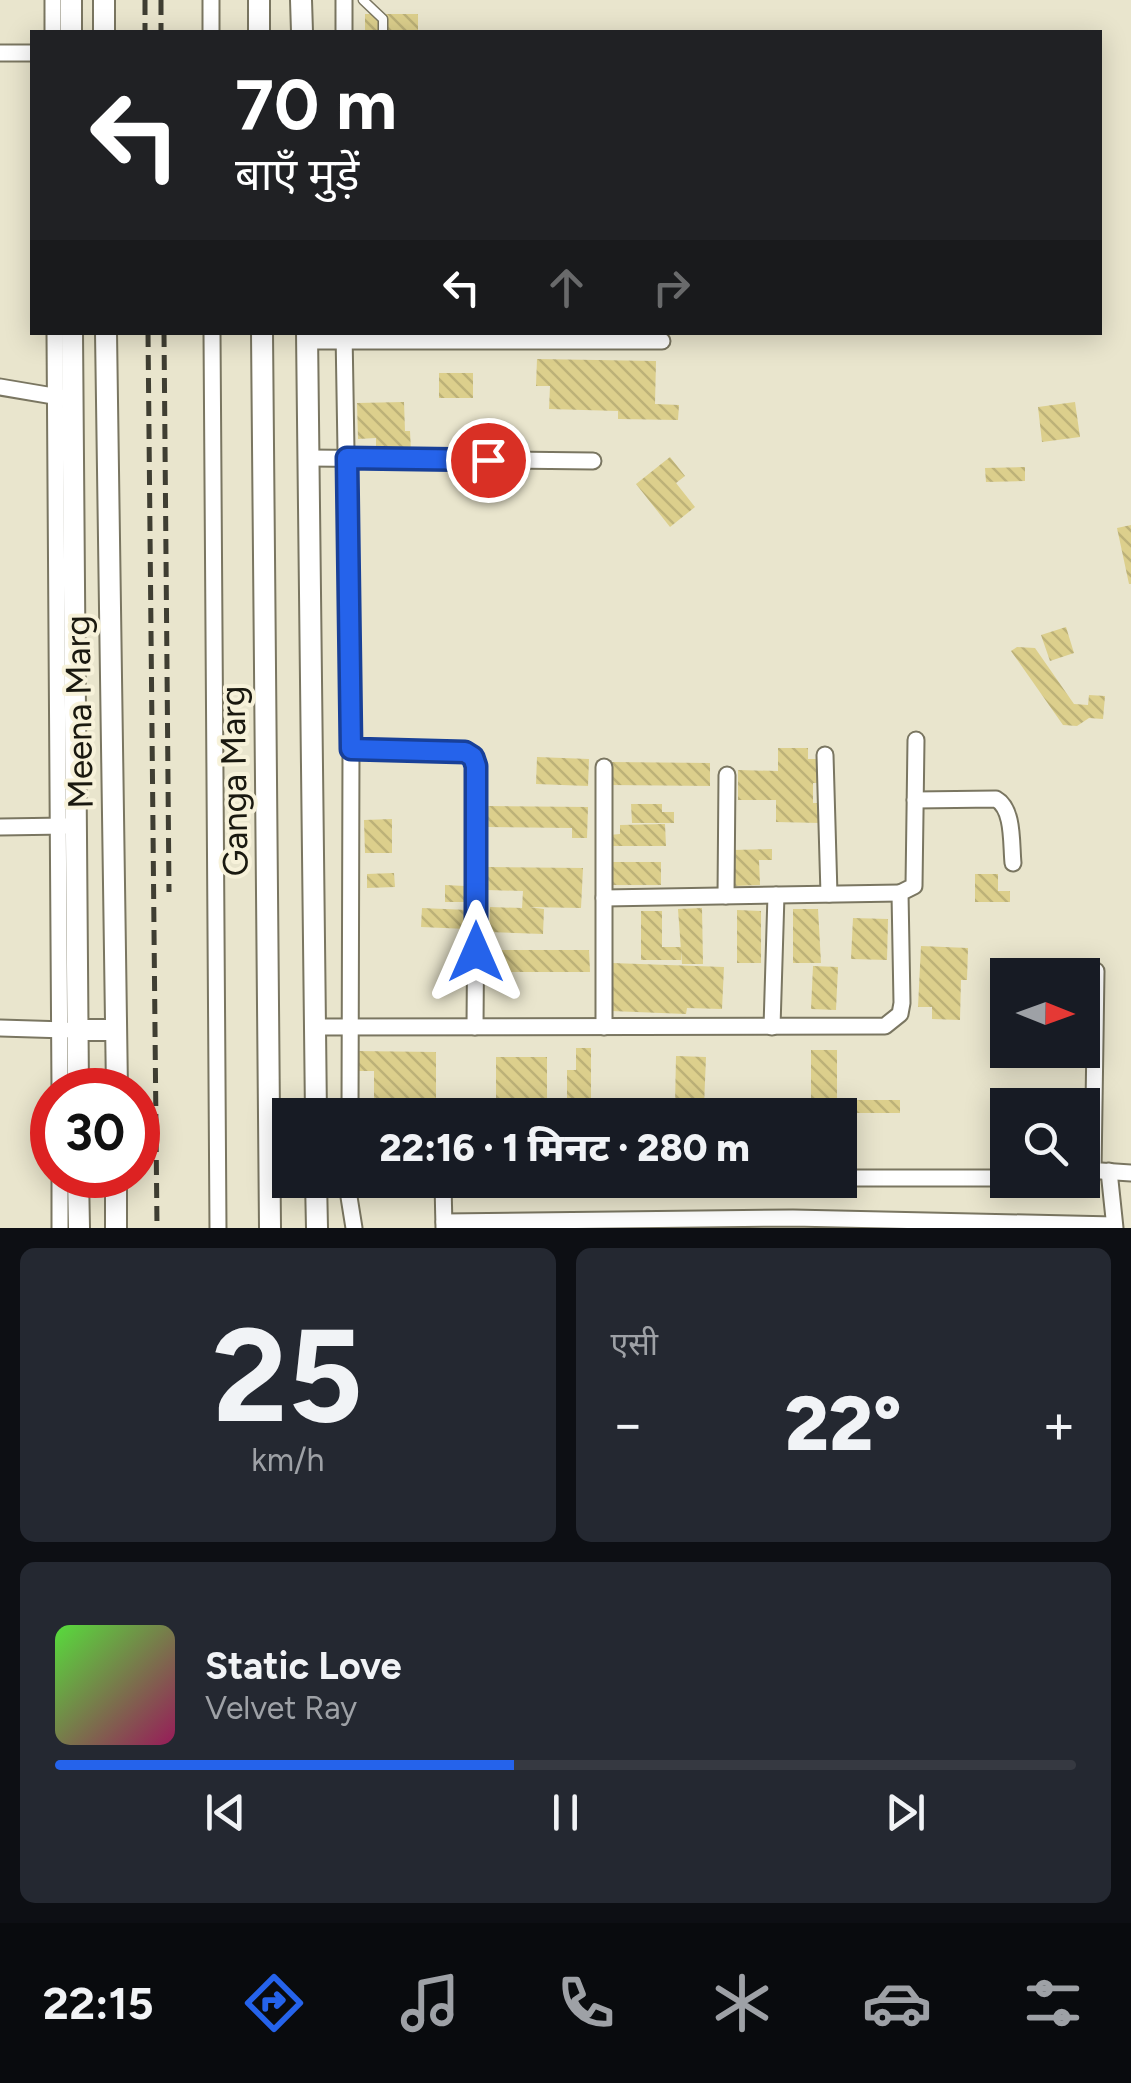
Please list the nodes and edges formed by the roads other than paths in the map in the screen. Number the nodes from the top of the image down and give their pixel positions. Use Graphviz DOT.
graph roads {
  1 [pos="53,0"];
  2 [pos="71,0"];
  3 [pos="104,0"];
  4 [pos="211,0"];
  5 [pos="259,0"];
  6 [pos="301,0"];
  7 [pos="344,0"];
  8 [pos="363,0"];
  9 [pos="53,30"];
  10 [pos="70,30"];
  11 [pos="104,30"];
  12 [pos="211,30"];
  13 [pos="259,30"];
  14 [pos="302,30"];
  15 [pos="344,30"];
  16 [pos="383,30"];
  17 [pos="0,53"];
  18 [pos="30,53"];
  19 [pos="55,335"];
  20 [pos="72,335"];
  21 [pos="106,335"];
  22 [pos="212,335"];
  23 [pos="262,335"];
  24 [pos="307,337"];
  25 [pos="344,337"];
  26 [pos="662,341"];
  27 [pos="0,387"];
  28 [pos="64,397"];
  29 [pos="309,458"];
  30 [pos="347,458"];
  31 [pos="593,461"];
  32 [pos="916,740"];
  33 [pos="351,749"];
  34 [pos="825,756"];
  35 [pos="604,767"];
  36 [pos="727,775"];
  37 [pos="915,800"];
  38 [pos="114,824"];
  39 [pos="67,826"];
  40 [pos="0,827"];
  41 [pos="1014,863"];
  42 [pos="900,893"];
  43 [pos="829,894"];
  44 [pos="776,895"];
  45 [pos="726,896"];
  46 [pos="604,898"];
  47 [pos="772,1026"];
  48 [pos="315,1027"];
  49 [pos="348,1027"];
  50 [pos="475,1027"];
  51 [pos="604,1027"];
  52 [pos="0,1028"];
  53 [pos="68,1030"];
  54 [pos="116,1030"];
  55 [pos="63,1068"];
  56 [pos="74,1068"];
  57 [pos="116,1068"];
  58 [pos="316,1098"];
  59 [pos="350,1098"];
  60 [pos="1100,1172"];
  61 [pos="1131,1173"];
  62 [pos="857,1178"];
  63 [pos="990,1178"];
  64 [pos="1100,1186"];
  65 [pos="60,1198"];
  66 [pos="78,1198"];
  67 [pos="116,1198"];
  68 [pos="316,1198"];
  69 [pos="349,1198"];
  70 [pos="444,1198"];
  71 [pos="725,1224"];
  72 [pos="826,1224"];
  73 [pos="444,1225"];
  74 [pos="1114,1227"];
  75 [pos="60,1228"];
  76 [pos="79,1228"];
  77 [pos="116,1228"];
  78 [pos="218,1228"];
  79 [pos="270,1228"];
  80 [pos="317,1228"];
  81 [pos="354,1228"];
  1 -- 9 [label="street"];
  2 -- 10 [label="street"];
  3 -- 11 [label="street"];
  4 -- 12 [label="street"];
  5 -- 13 [label="street"];
  6 -- 14 [label="street"];
  7 -- 15 [label="street"];
  8 -- 16 [label="lane"];
  17 -- 18 [label="street"];
  19 -- 28 [label="street"];
  20 -- 28 [label="street, Meena Marg"];
  21 -- 38 [label="street, Meena Marg"];
  22 -- 78 [label="street"];
  23 -- 79 [label="street, Ganga Marg"];
  24 -- 25 [label="street"];
  24 -- 29 [label="street"];
  25 -- 26 [label="street"];
  25 -- 30 [label="street"];
  27 -- 28 [label="street"];
  28 -- 39 [label="street, Meena Marg"];
  29 -- 30 [label="street"];
  29 -- 48 [label="street"];
  30 -- 31 [label="street"];
  30 -- 33 [label="street"];
  32 -- 37 [label="street"];
  33 -- 49 [label="street"];
  33 -- 50 [label="street"];
  34 -- 43 [label="street"];
  35 -- 46 [label="street"];
  36 -- 45 [label="street"];
  37 -- 41 [label="street"];
  37 -- 42 [label="street"];
  38 -- 39 [label="street"];
  38 -- 54 [label="street, Meena Marg"];
  39 -- 40 [label="street"];
  39 -- 53 [label="street, Meena Marg"];
  42 -- 43 [label="street"];
  42 -- 47 [label="street"];
  43 -- 44 [label="street"];
  44 -- 45 [label="street"];
  44 -- 47 [label="street"];
  45 -- 46 [label="street"];
  46 -- 51 [label="street"];
  47 -- 51 [label="street"];
  48 -- 49 [label="street"];
  48 -- 58 [label="street"];
  49 -- 50 [label="street"];
  49 -- 59 [label="street"];
  50 -- 51 [label="street"];
  52 -- 53 [label="street"];
  53 -- 54 [label="street"];
  53 -- 55 [label="street"];
  53 -- 56 [label="street, Meena Marg"];
  54 -- 57 [label="street, Meena Marg"];
  60 -- 61 [label="street"];
  62 -- 63 [label="street"];
  64 -- 74 [label="street"];
  65 -- 75 [label="street"];
  66 -- 76 [label="street"];
  67 -- 77 [label="street"];
  68 -- 80 [label="street"];
  69 -- 81 [label="street"];
  70 -- 73 [label="street"];
  71 -- 72 [label="street"];
  71 -- 73 [label="street"];
  72 -- 74 [label="street"];
}
